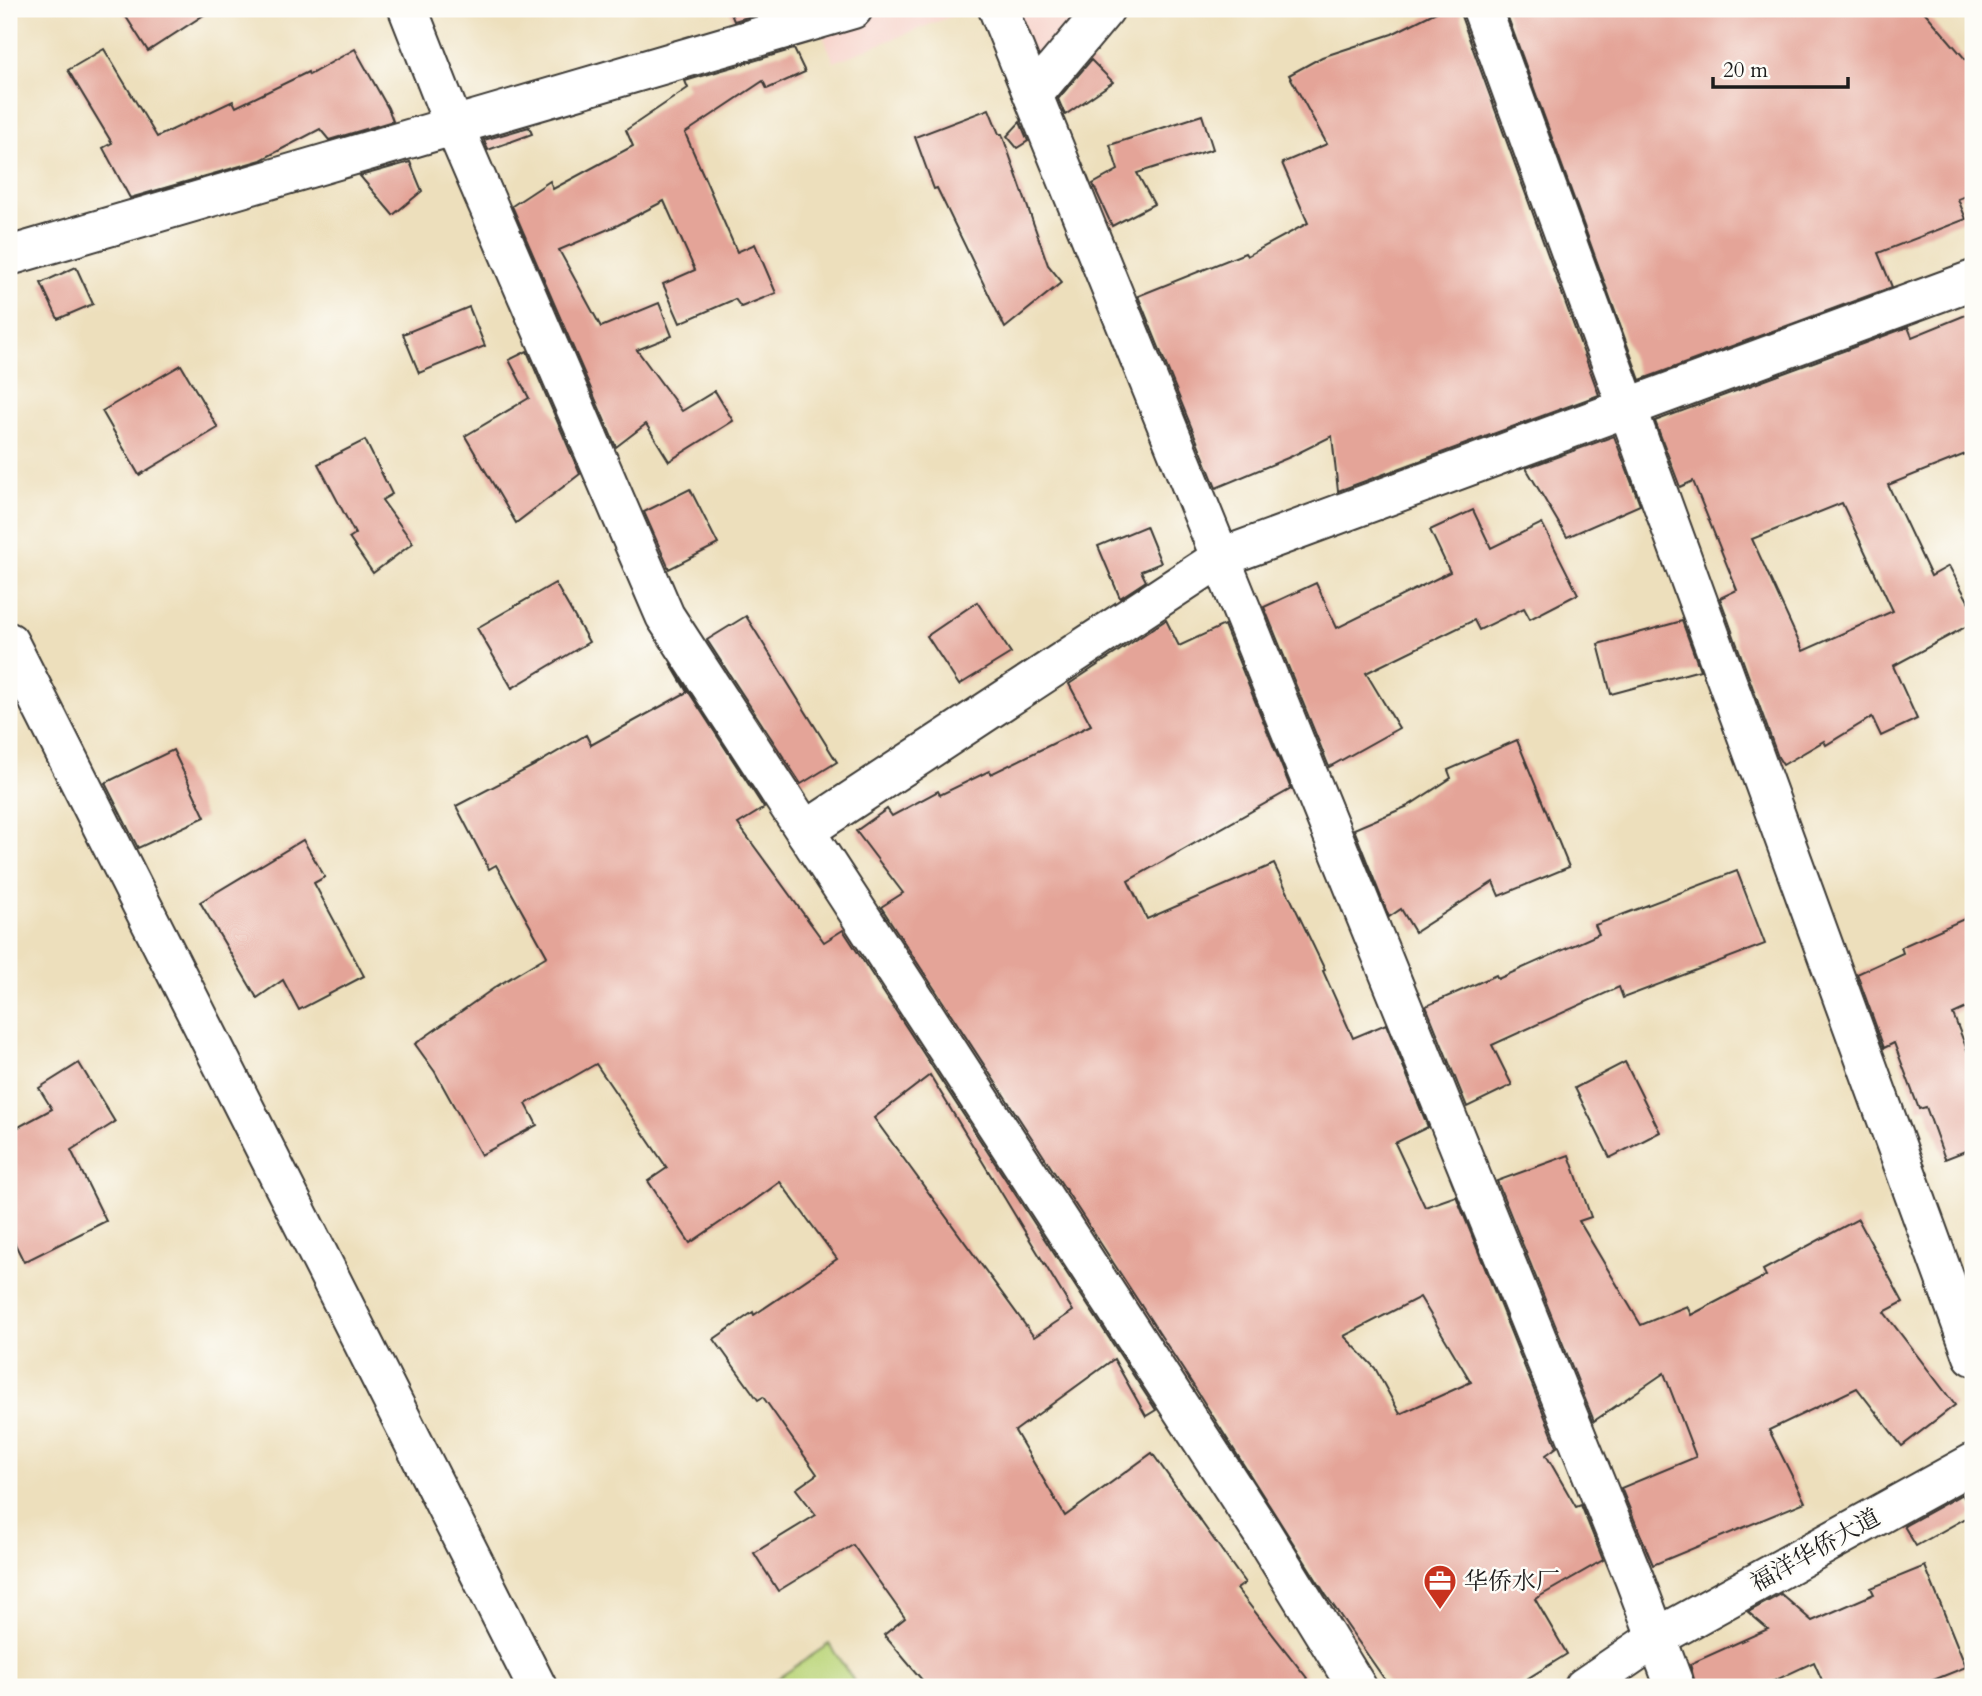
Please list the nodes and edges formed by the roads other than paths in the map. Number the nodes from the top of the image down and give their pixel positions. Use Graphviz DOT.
graph roads {
  1 [pos="408,9"];
  2 [pos="853,9"];
  3 [pos="998,9"];
  4 [pos="1105,9"];
  5 [pos="1482,9"];
  6 [pos="1033,96"];
  7 [pos="454,126"];
  8 [pos="9,256"];
  9 [pos="1973,280"];
  10 [pos="1628,408"];
  11 [pos="1220,558"];
  12 [pos="9,642"];
  13 [pos="805,831"];
  14 [pos="1973,1356"];
  15 [pos="1973,1463"];
  16 [pos="1656,1638"];
  17 [pos="537,1687"];
  18 [pos="1357,1687"];
  19 [pos="1584,1687"];
  20 [pos="1675,1687"];
  1 -- 7 [label="street"];
  2 -- 7 [label="street"];
  3 -- 6 [label="street"];
  4 -- 6 [label="street"];
  5 -- 10 [label="street"];
  6 -- 11 [label="street"];
  7 -- 8 [label="street"];
  7 -- 13 [label="street"];
  9 -- 10 [label="street"];
  10 -- 11 [label="street"];
  10 -- 14 [label="street"];
  11 -- 13 [label="street"];
  11 -- 16 [label="street"];
  12 -- 17 [label="street"];
  13 -- 18 [label="street"];
  15 -- 16 [label="street, 福洋华侨大道"];
  16 -- 19 [label="street, 福洋华侨大道"];
  16 -- 20 [label="street"];
}
